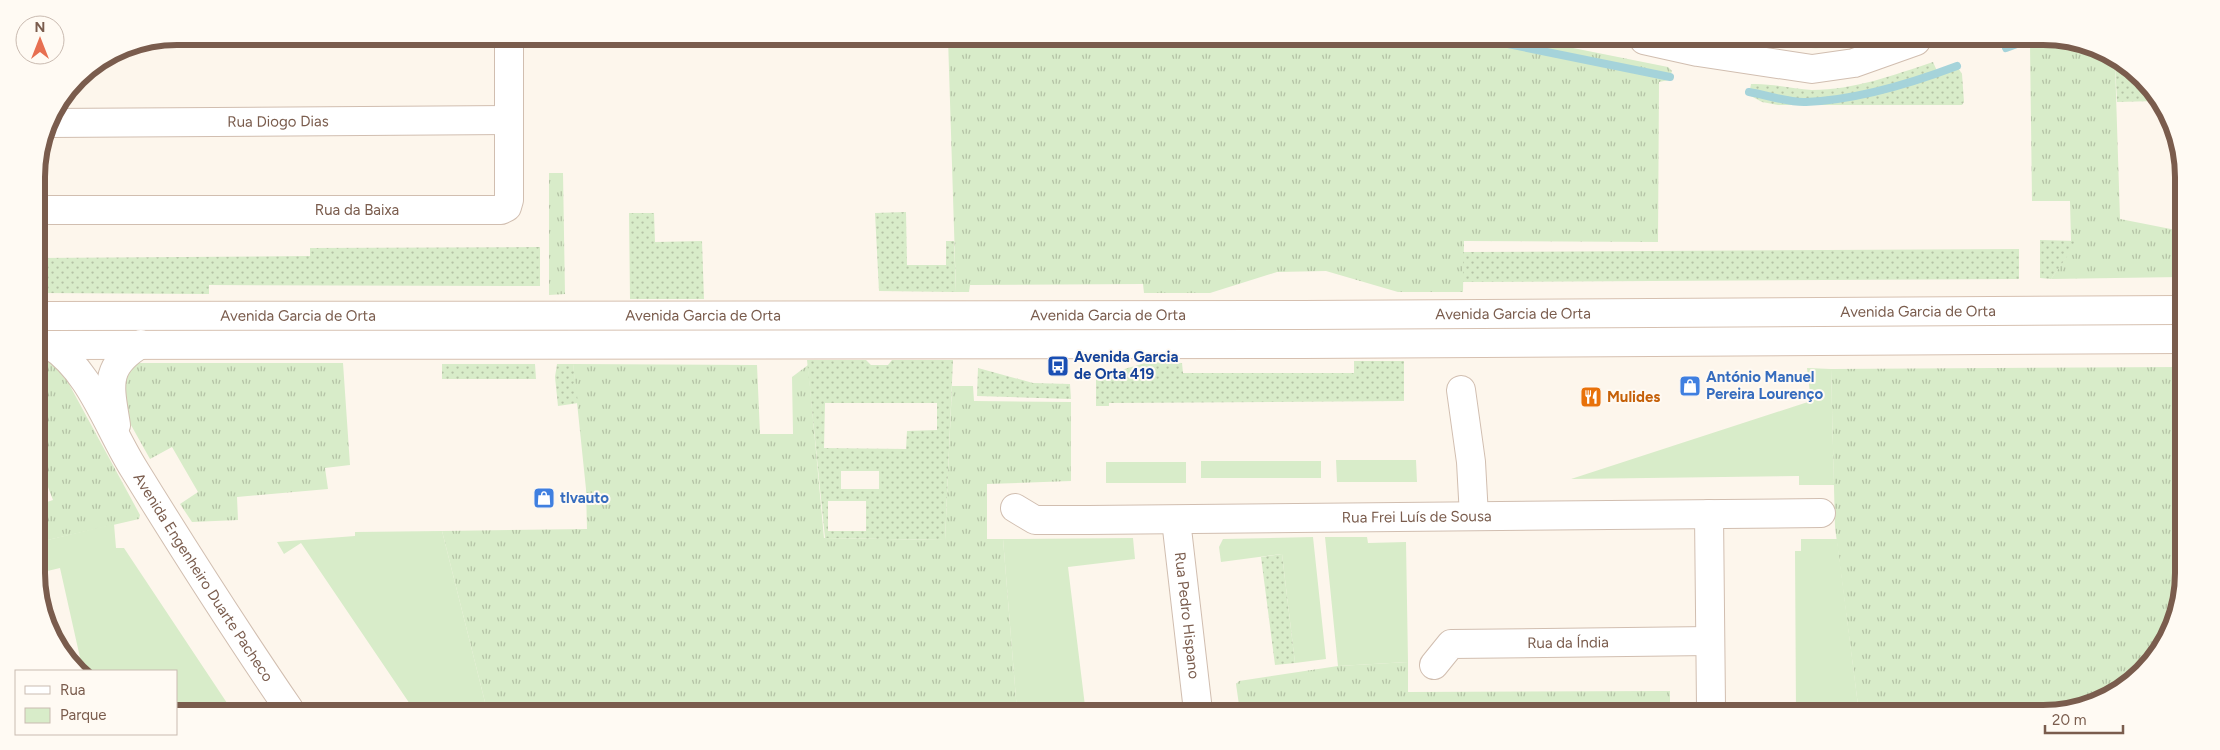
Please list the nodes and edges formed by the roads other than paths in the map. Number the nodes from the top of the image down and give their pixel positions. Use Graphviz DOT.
graph roads {
  1 [pos="509,45"];
  2 [pos="1666,45"];
  3 [pos="1904,45"];
  4 [pos="509,120"];
  5 [pos="57,123"];
  6 [pos="45,210"];
  7 [pos="2175,310"];
  8 [pos="45,316"];
  9 [pos="2175,339"];
  10 [pos="45,344"];
  11 [pos="45,344"];
  12 [pos="141,344"];
  13 [pos="1461,390"];
  14 [pos="119,446"];
  15 [pos="1015,508"];
  16 [pos="1821,513"];
  17 [pos="1708,514"];
  18 [pos="1474,516"];
  19 [pos="1176,520"];
  20 [pos="1710,641"];
  21 [pos="1434,665"];
  22 [pos="286,705"];
  23 [pos="1197,705"];
  24 [pos="1710,705"];
  1 -- 4 [label="main road, Rua da Baixa"];
  2 -- 3 [label="main road"];
  4 -- 5 [label="main road, Rua Diogo Dias"];
  4 -- 6 [label="main road, Rua da Baixa"];
  7 -- 8 [label="main road, Avenida Garcia de Orta"];
  9 -- 12 [label="main road, Avenida Garcia de Orta"];
  10 -- 12 [label="main road, Avenida Garcia de Orta"];
  11 -- 14 [label="main road, Avenida Engenheiro Duarte Pacheco"];
  12 -- 14 [label="main road, Avenida Engenheiro Duarte Pacheco"];
  13 -- 18 [label="main road"];
  14 -- 22 [label="main road, Avenida Engenheiro Duarte Pacheco"];
  15 -- 19 [label="main road, Rua Frei Luís de Sousa"];
  16 -- 17 [label="main road, Rua Frei Luís de Sousa"];
  17 -- 18 [label="main road, Rua Frei Luís de Sousa"];
  17 -- 20 [label="main road"];
  18 -- 19 [label="main road, Rua Frei Luís de Sousa"];
  19 -- 23 [label="main road, Rua Pedro Hispano"];
  20 -- 21 [label="main road, Rua da Índia"];
  20 -- 24 [label="main road"];
}
